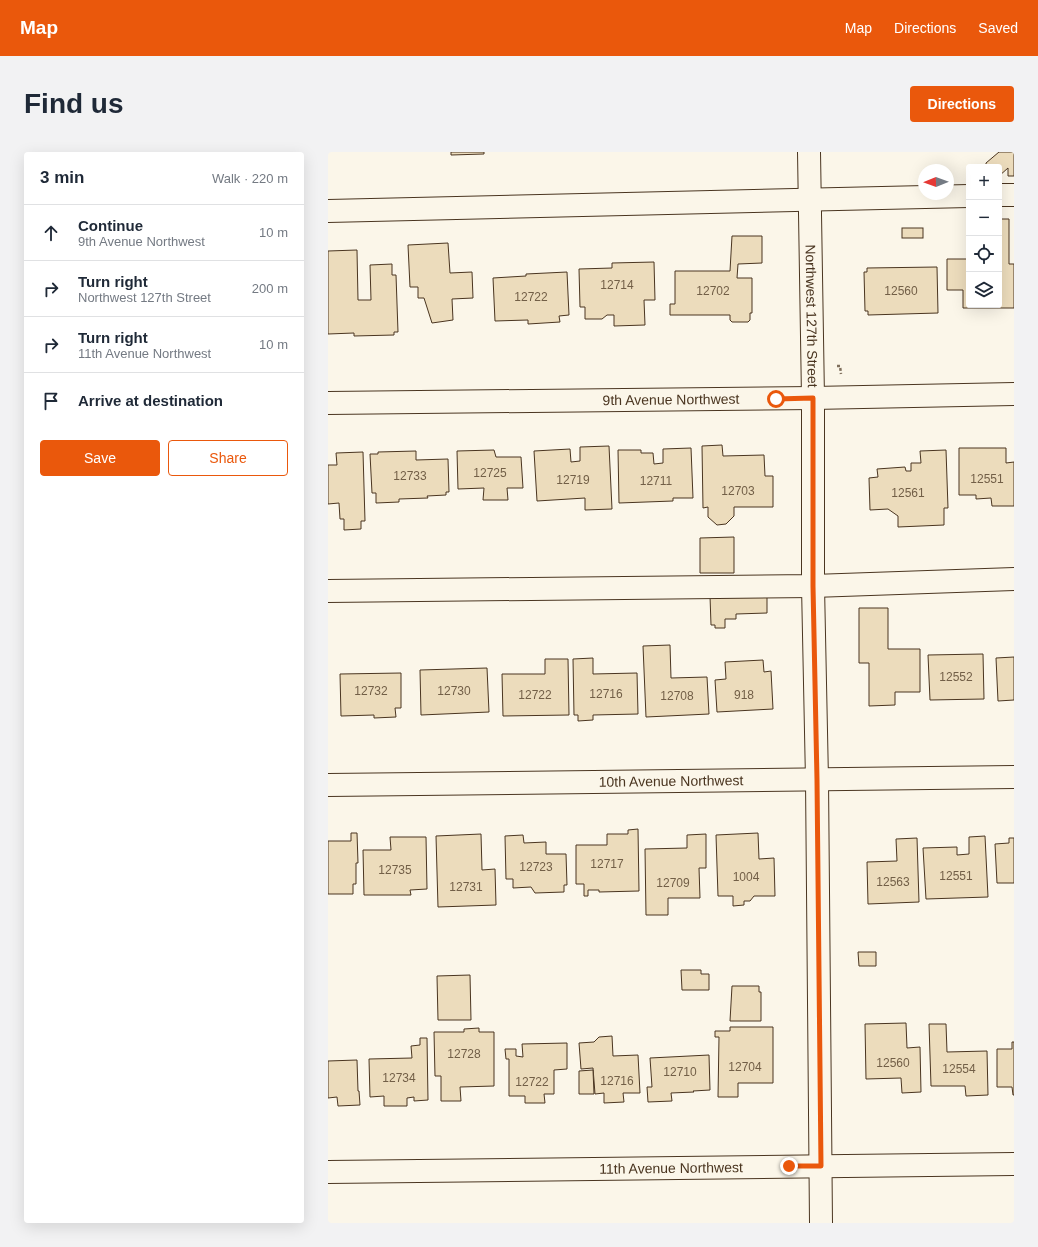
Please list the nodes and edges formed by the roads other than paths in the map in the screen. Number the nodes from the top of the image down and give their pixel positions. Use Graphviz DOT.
graph roads {
  1 [pos="809,152"];
  2 [pos="1014,194"];
  3 [pos="1002,195"];
  4 [pos="966,196"];
  5 [pos="810,200"];
  6 [pos="328,211"];
  7 [pos="1014,394"];
  8 [pos="813,398"];
  9 [pos="328,403"];
  10 [pos="1014,579"];
  11 [pos="813,586"];
  12 [pos="328,591"];
  13 [pos="1014,777"];
  14 [pos="817,780"];
  15 [pos="328,785"];
  16 [pos="1014,1164"];
  17 [pos="821,1166"];
  18 [pos="328,1172"];
  19 [pos="821,1223"];
  1 -- 5 [label="street, Northwest 127th Street"];
  2 -- 3 [label="street"];
  4 -- 5 [label="street"];
  5 -- 6 [label="street"];
  5 -- 8 [label="street, Northwest 127th Street"];
  7 -- 8 [label="street, 9th Avenue Northwest"];
  8 -- 9 [label="street, 9th Avenue Northwest"];
  8 -- 11 [label="street, Northwest 127th Street"];
  10 -- 11 [label="street"];
  11 -- 12 [label="street"];
  11 -- 14 [label="street, Northwest 127th Street"];
  13 -- 14 [label="street, 10th Avenue Northwest"];
  14 -- 15 [label="street, 10th Avenue Northwest"];
  14 -- 17 [label="street, Northwest 127th Street"];
  16 -- 17 [label="street, 11th Avenue Northwest"];
  17 -- 18 [label="street, 11th Avenue Northwest"];
  17 -- 19 [label="street, Northwest 127th Street"];
}
